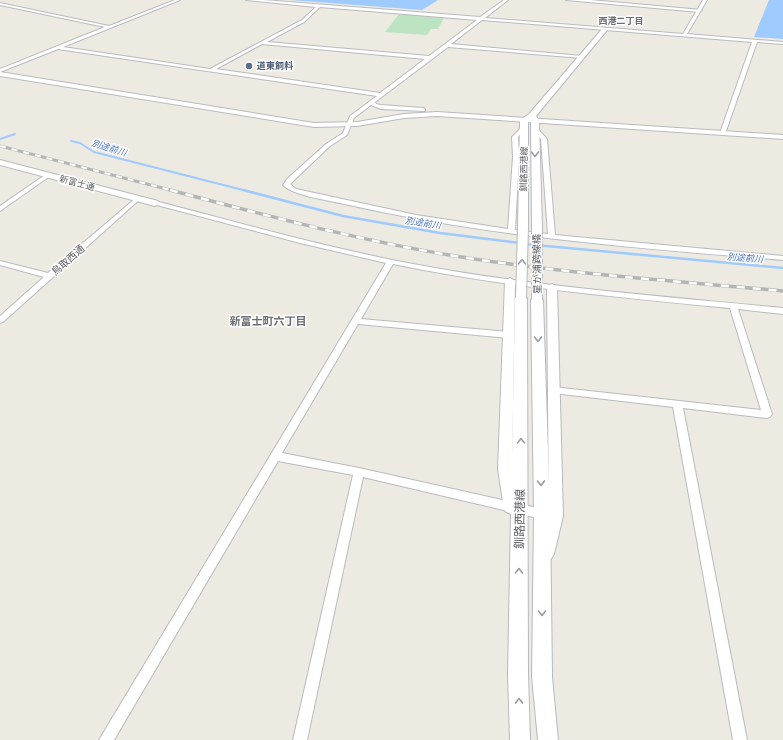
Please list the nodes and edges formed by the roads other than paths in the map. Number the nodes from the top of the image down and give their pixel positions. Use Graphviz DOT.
graph roads {
  1 [pos="178,0"];
  2 [pos="248,0"];
  3 [pos="506,0"];
  4 [pos="569,0"];
  5 [pos="705,0"];
  6 [pos="0,4"];
  7 [pos="319,6"];
  8 [pos="699,10"];
  9 [pos="482,19"];
  10 [pos="109,27"];
  11 [pos="605,29"];
  12 [pos="684,35"];
  13 [pos="755,40"];
  14 [pos="262,43"];
  15 [pos="783,43"];
  16 [pos="446,45"];
  17 [pos="58,48"];
  18 [pos="582,57"];
  19 [pos="430,58"];
  20 [pos="211,70"];
  21 [pos="0,73"];
  22 [pos="382,95"];
  23 [pos="373,102"];
  24 [pos="424,110"];
  25 [pos="530,122"];
  26 [pos="349,124"];
  27 [pos="723,131"];
  28 [pos="783,132"];
  29 [pos="783,137"];
  30 [pos="0,162"];
  31 [pos="47,176"];
  32 [pos="137,199"];
  33 [pos="155,203"];
  34 [pos="0,209"];
  35 [pos="523,227"];
  36 [pos="537,228"];
  37 [pos="511,232"];
  38 [pos="552,236"];
  39 [pos="783,258"];
  40 [pos="391,261"];
  41 [pos="0,263"];
  42 [pos="50,276"];
  43 [pos="510,281"];
  44 [pos="552,287"];
  45 [pos="521,298"];
  46 [pos="538,300"];
  47 [pos="733,306"];
  48 [pos="783,311"];
  49 [pos="0,320"];
  50 [pos="356,321"];
  51 [pos="509,334"];
  52 [pos="553,390"];
  53 [pos="677,404"];
  54 [pos="275,456"];
  55 [pos="359,472"];
  56 [pos="516,509"];
  57 [pos="542,514"];
  58 [pos="542,567"];
  59 [pos="106,740"];
  60 [pos="300,740"];
  61 [pos="520,740"];
  62 [pos="548,740"];
  63 [pos="740,740"];
  1 -- 10 [label="street"];
  2 -- 7 [label="street"];
  3 -- 9 [label="street"];
  4 -- 8 [label="street"];
  5 -- 8 [label="street"];
  6 -- 10 [label="street"];
  7 -- 9 [label="street"];
  7 -- 14 [label="street"];
  8 -- 12 [label="street"];
  9 -- 11 [label="street"];
  9 -- 16 [label="street"];
  10 -- 17 [label="street"];
  11 -- 12 [label="street"];
  11 -- 18 [label="main road"];
  12 -- 13 [label="street"];
  13 -- 15 [label="street"];
  13 -- 27 [label="street"];
  14 -- 19 [label="street"];
  14 -- 20 [label="street"];
  16 -- 18 [label="street"];
  16 -- 19 [label="street"];
  17 -- 20 [label="street"];
  17 -- 21 [label="street"];
  18 -- 25 [label="main road"];
  19 -- 22 [label="street"];
  20 -- 22 [label="street"];
  21 -- 26 [label="street"];
  22 -- 23 [label="street"];
  23 -- 24 [label="street"];
  23 -- 26 [label="street"];
  24 -- 25 [label="street"];
  24 -- 26 [label="street"];
  25 -- 26 [label="street"];
  25 -- 27 [label="street"];
  25 -- 35 [label="main road, 釧路西港線"];
  25 -- 36 [label="main road, 釧路西港線, one-way"];
  25 -- 37 [label="street"];
  25 -- 38 [label="street"];
  26 -- 37 [label="street"];
  27 -- 28 [label="street"];
  27 -- 29 [label="street"];
  30 -- 31 [label="street, 新富士通"];
  31 -- 32 [label="street, 新富士通"];
  31 -- 34 [label="street"];
  32 -- 33 [label="street, 新富士通"];
  32 -- 42 [label="street, 鳥取西通"];
  33 -- 40 [label="street"];
  45 -- 35 [label="main road, 星が浦跨線橋, one-way, bridge"];
  36 -- 46 [label="main road, 星が浦跨線橋, bridge"];
  37 -- 38 [label="street"];
  38 -- 39 [label="street"];
  40 -- 43 [label="street"];
  40 -- 50 [label="street"];
  41 -- 42 [label="street"];
  42 -- 49 [label="street, 鳥取西通"];
  43 -- 44 [label="street"];
  43 -- 51 [label="street"];
  44 -- 47 [label="street"];
  44 -- 52 [label="street"];
  56 -- 45 [label="main road, 釧路西港線, one-way"];
  46 -- 57 [label="main road, 釧路西港線, one-way"];
  47 -- 48 [label="street"];
  47 -- 53 [label="street"];
  50 -- 51 [label="street"];
  50 -- 54 [label="street"];
  51 -- 56 [label="street"];
  52 -- 53 [label="street"];
  52 -- 58 [label="street"];
  53 -- 63 [label="street"];
  54 -- 55 [label="street"];
  54 -- 59 [label="street"];
  55 -- 56 [label="street"];
  55 -- 60 [label="street"];
  56 -- 57 [label="street"];
  61 -- 56 [label="main road, 釧路西港線, one-way"];
  57 -- 58 [label="main road, 釧路西港線"];
  58 -- 62 [label="main road, 釧路西港線, one-way"];
}
